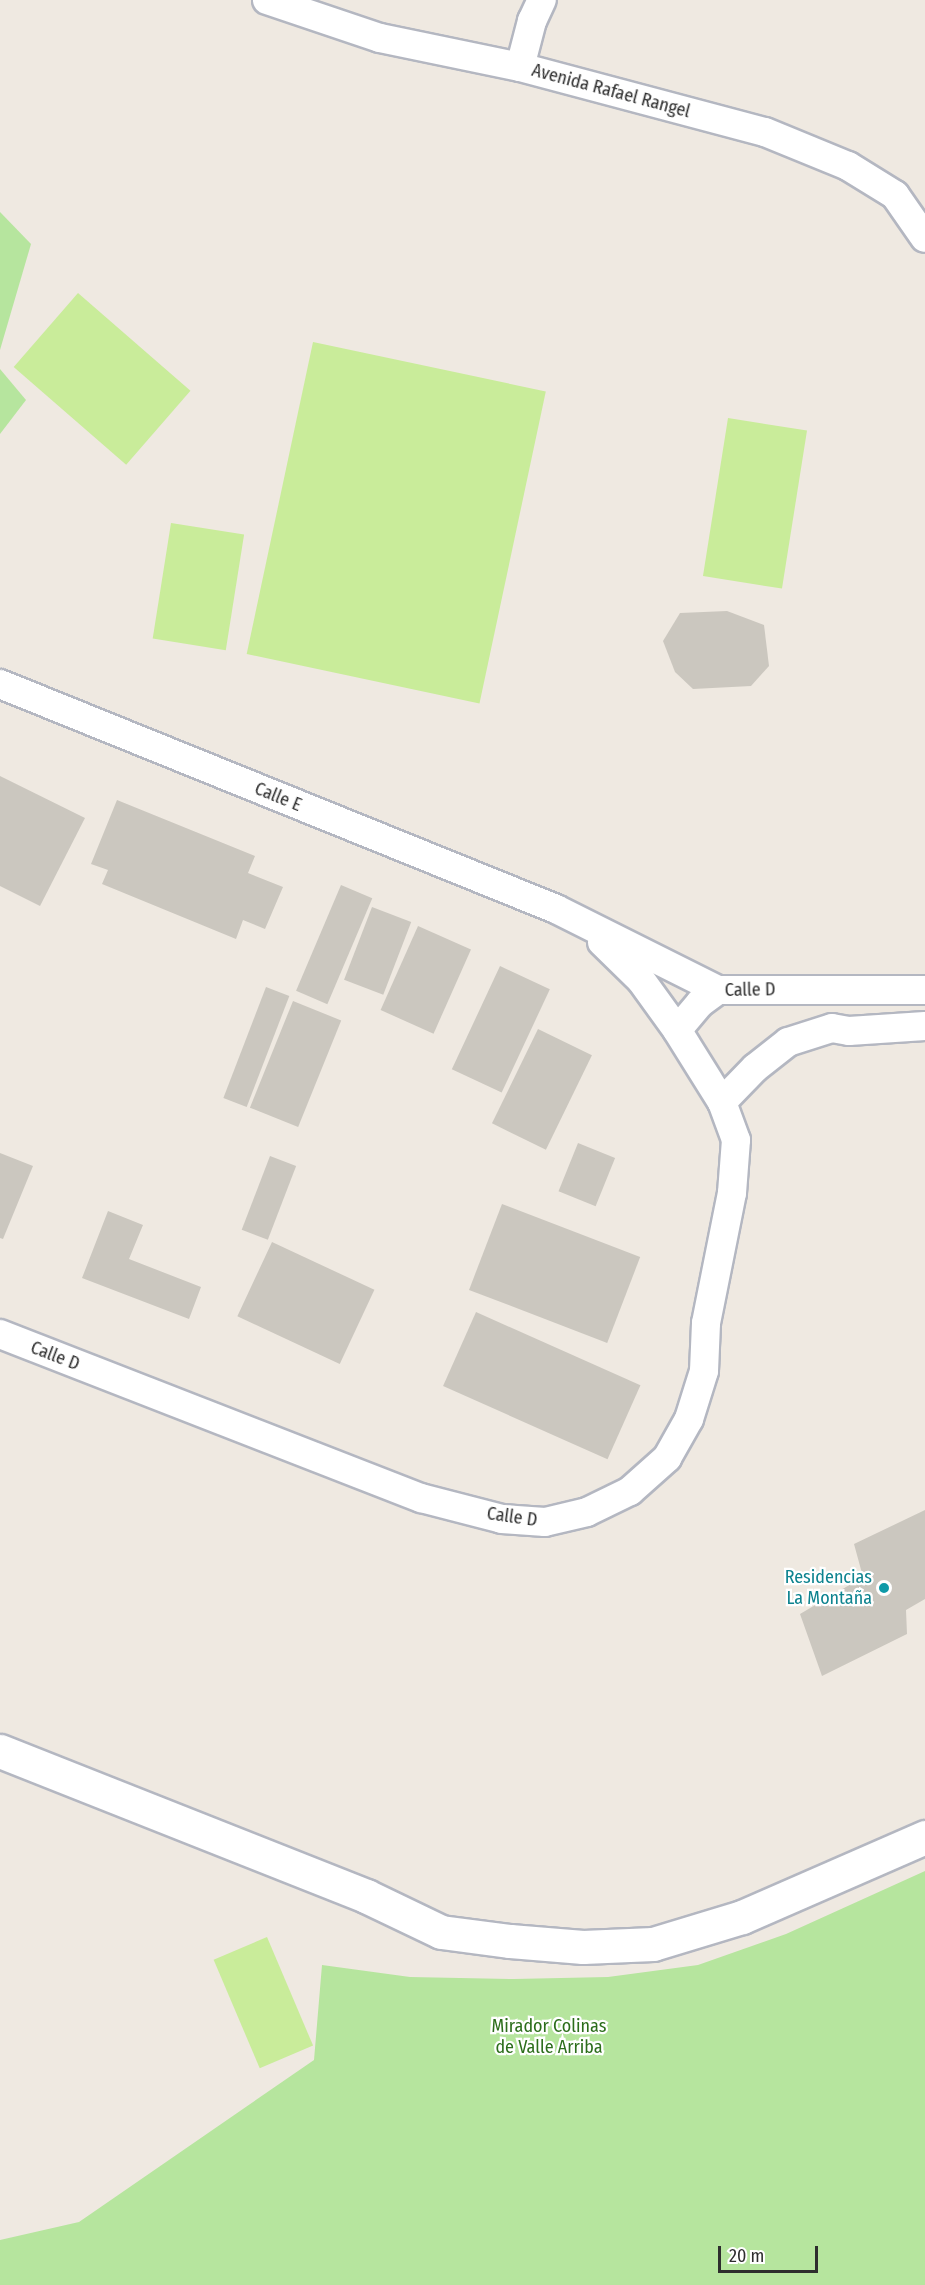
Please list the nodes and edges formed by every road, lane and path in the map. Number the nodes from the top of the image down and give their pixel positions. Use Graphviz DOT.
graph roads {
  1 [pos="267,0"];
  2 [pos="542,0"];
  3 [pos="520,67"];
  4 [pos="925,238"];
  5 [pos="0,684"];
  6 [pos="556,909"];
  7 [pos="718,990"];
  8 [pos="925,990"];
  9 [pos="925,1026"];
  10 [pos="677,1030"];
  11 [pos="722,1102"];
  12 [pos="0,1334"];
  13 [pos="0,1751"];
  14 [pos="925,1838"];
  1 -- 3 [label="street, Avenida Rafael Rangel"];
  2 -- 3 [label="street"];
  3 -- 4 [label="street, Avenida Rafael Rangel"];
  5 -- 6 [label="street, Calle E"];
  6 -- 7 [label="street, Calle E"];
  6 -- 10 [label="street, Calle E"];
  7 -- 8 [label="street, Calle D"];
  7 -- 10 [label="street, Calle D"];
  9 -- 11 [label="street"];
  10 -- 11 [label="street, Calle D"];
  11 -- 12 [label="street, Calle D"];
  13 -- 14 [label="street"];
}
